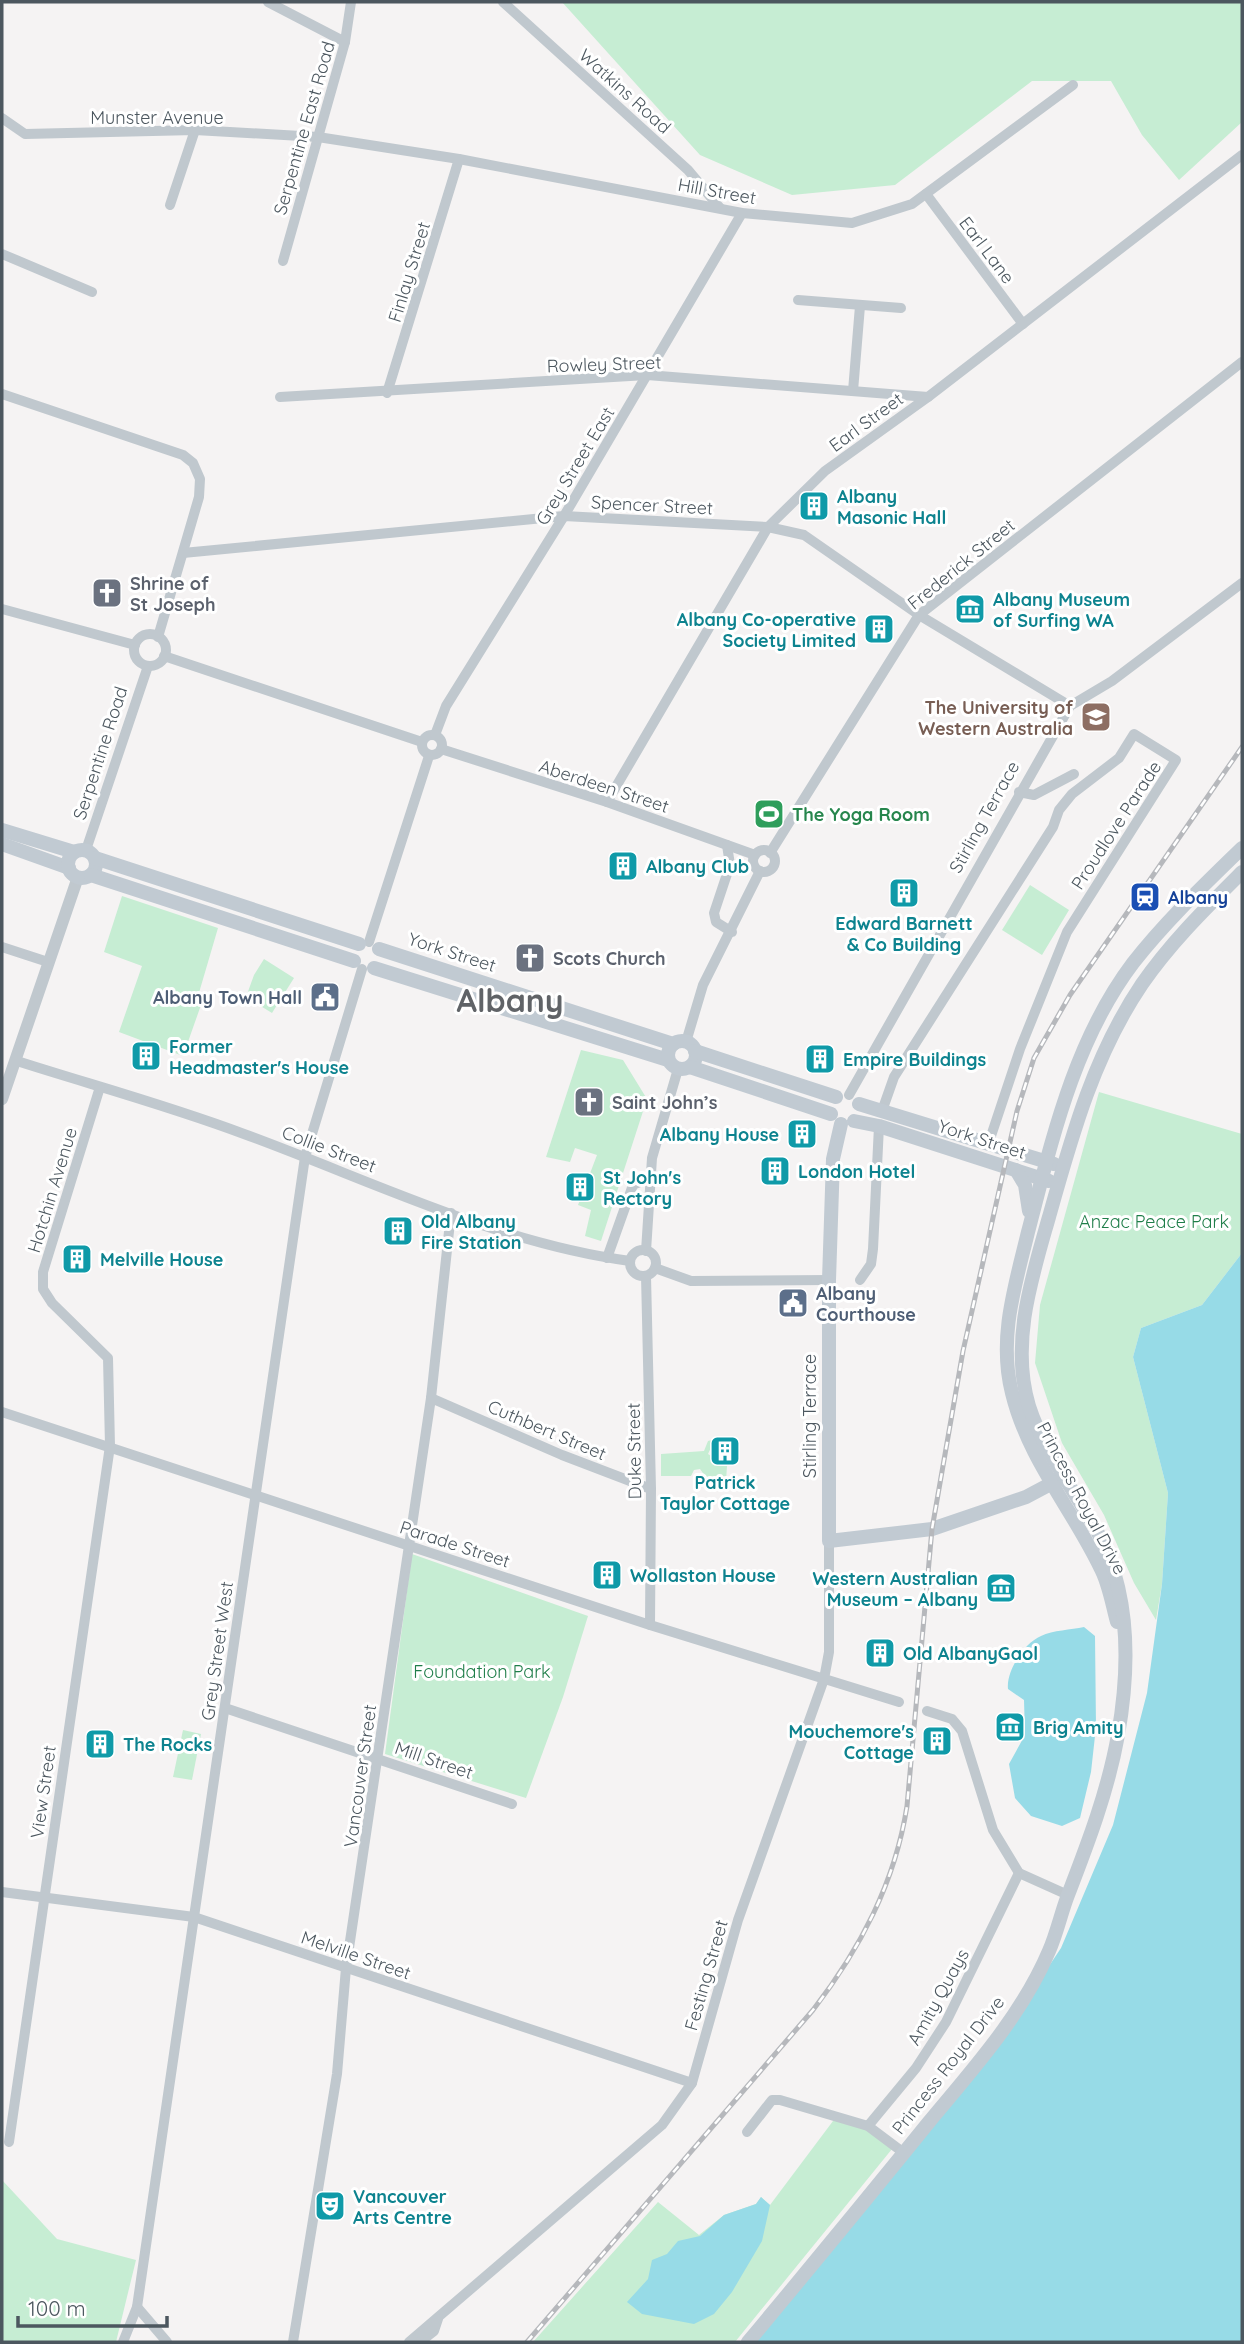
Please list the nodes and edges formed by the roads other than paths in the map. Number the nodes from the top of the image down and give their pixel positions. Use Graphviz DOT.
graph roads {
  1 [pos="268,2"];
  2 [pos="351,2"];
  3 [pos="503,2"];
  4 [pos="345,42"];
  5 [pos="1073,86"];
  6 [pos="2,118"];
  7 [pos="195,130"];
  8 [pos="318,137"];
  9 [pos="1242,155"];
  10 [pos="459,159"];
  11 [pos="926,194"];
  12 [pos="170,205"];
  13 [pos="720,209"];
  14 [pos="741,213"];
  15 [pos="2,254"];
  16 [pos="283,261"];
  17 [pos="92,292"];
  18 [pos="798,300"];
  19 [pos="860,306"];
  20 [pos="901,308"];
  21 [pos="1023,324"];
  22 [pos="1242,362"];
  23 [pos="647,375"];
  24 [pos="853,391"];
  25 [pos="387,393"];
  26 [pos="2,394"];
  27 [pos="280,397"];
  28 [pos="928,397"];
  29 [pos="564,516"];
  30 [pos="768,527"];
  31 [pos="183,553"];
  32 [pos="1242,583"];
  33 [pos="2,609"];
  34 [pos="919,615"];
  35 [pos="158,637"];
  36 [pos="135,645"];
  37 [pos="164,656"];
  38 [pos="148,666"];
  39 [pos="1070,706"];
  40 [pos="435,735"];
  41 [pos="422,742"];
  42 [pos="442,749"];
  43 [pos="429,756"];
  44 [pos="1074,774"];
  45 [pos="1019,792"];
  46 [pos="607,802"];
  47 [pos="2,830"];
  48 [pos="2,844"];
  49 [pos="727,845"];
  50 [pos="1242,848"];
  51 [pos="85,853"];
  52 [pos="770,853"];
  53 [pos="755,855"];
  54 [pos="761,871"];
  55 [pos="1242,872"];
  56 [pos="79,873"];
  57 [pos="732,932"];
  58 [pos="369,945"];
  59 [pos="2,947"];
  60 [pos="48,962"];
  61 [pos="363,966"];
  62 [pos="685,1045"];
  63 [pos="17,1061"];
  64 [pos="679,1065"];
  65 [pos="100,1087"];
  66 [pos="2,1099"];
  67 [pos="848,1099"];
  68 [pos="882,1111"];
  69 [pos="842,1120"];
  70 [pos="879,1126"];
  71 [pos="1055,1131"];
  72 [pos="988,1145"];
  73 [pos="1013,1153"];
  74 [pos="305,1157"];
  75 [pos="983,1160"];
  76 [pos="1047,1162"];
  77 [pos="1062,1167"];
  78 [pos="1016,1170"];
  79 [pos="650,1178"];
  80 [pos="1042,1179"];
  81 [pos="1057,1183"];
  82 [pos="451,1213"];
  83 [pos="646,1251"];
  84 [pos="607,1258"];
  85 [pos="630,1261"];
  86 [pos="655,1268"];
  87 [pos="646,1276"];
  88 [pos="1017,1278"];
  89 [pos="828,1280"];
  90 [pos="860,1280"];
  91 [pos="431,1398"];
  92 [pos="2,1412"];
  93 [pos="110,1446"];
  94 [pos="1065,1476"];
  95 [pos="1050,1484"];
  96 [pos="651,1489"];
  97 [pos="255,1495"];
  98 [pos="830,1541"];
  99 [pos="408,1545"];
  100 [pos="650,1625"];
  101 [pos="824,1679"];
  102 [pos="1122,1690"];
  103 [pos="899,1702"];
  104 [pos="225,1708"];
  105 [pos="928,1711"];
  106 [pos="379,1758"];
  107 [pos="512,1804"];
  108 [pos="1019,1873"];
  109 [pos="2,1892"];
  110 [pos="1068,1895"];
  111 [pos="43,1897"];
  112 [pos="194,1917"];
  113 [pos="346,1968"];
  114 [pos="692,2083"];
  115 [pos="868,2126"];
  116 [pos="747,2132"];
  117 [pos="9,2142"];
  118 [pos="904,2153"];
  119 [pos="137,2307"];
  120 [pos="438,2319"];
  121 [pos="123,2342"];
  122 [pos="167,2342"];
  123 [pos="293,2342"];
  124 [pos="409,2342"];
  125 [pos="420,2342"];
  126 [pos="748,2342"];
  1 -- 4 [label="street"];
  2 -- 4 [label="street, Serpentine East Road"];
  3 -- 13 [label="street, Watkins Road"];
  4 -- 8 [label="street, Serpentine East Road"];
  5 -- 11 [label="street, Hill Street"];
  6 -- 7 [label="street, Munster Avenue"];
  7 -- 8 [label="street, Munster Avenue"];
  7 -- 12 [label="street"];
  8 -- 10 [label="street, Hill Street"];
  8 -- 16 [label="street, Serpentine East Road"];
  9 -- 21 [label="street, Earl Street"];
  10 -- 13 [label="street, Hill Street"];
  10 -- 25 [label="street, Finlay Street"];
  11 -- 14 [label="street, Hill Street"];
  11 -- 21 [label="street, Earl Lane"];
  13 -- 14 [label="street, Hill Street"];
  14 -- 23 [label="street, Grey Street East"];
  15 -- 17 [label="street"];
  18 -- 19 [label="street"];
  19 -- 20 [label="street"];
  19 -- 24 [label="street"];
  21 -- 28 [label="street, Earl Street"];
  22 -- 34 [label="street, Frederick Street"];
  23 -- 24 [label="street, Rowley Street"];
  23 -- 25 [label="street, Rowley Street"];
  23 -- 29 [label="street, Grey Street East"];
  24 -- 28 [label="street, Rowley Street"];
  25 -- 27 [label="street, Rowley Street"];
  26 -- 31 [label="street"];
  28 -- 30 [label="street, Earl Street"];
  29 -- 30 [label="street, Spencer Street"];
  29 -- 31 [label="street, Spencer Street"];
  29 -- 40 [label="street, Grey Street East"];
  30 -- 34 [label="street, Spencer Street"];
  30 -- 46 [label="street, Earl Street"];
  31 -- 35 [label="street"];
  32 -- 39 [label="street, Stirling Terrace"];
  33 -- 36 [label="street"];
  34 -- 39 [label="street, Spencer Street"];
  34 -- 52 [label="street, Frederick Street"];
  35 -- 36 [label="street"];
  35 -- 37 [label="street"];
  36 -- 38 [label="street"];
  37 -- 38 [label="street"];
  37 -- 41 [label="street"];
  38 -- 51 [label="street, Serpentine Road"];
  39 -- 45 [label="street, Stirling Terrace"];
  40 -- 41 [label="street"];
  40 -- 42 [label="street"];
  41 -- 43 [label="street"];
  42 -- 43 [label="street"];
  42 -- 46 [label="street, Aberdeen Street"];
  43 -- 58 [label="street"];
  44 -- 45 [label="street"];
  45 -- 67 [label="street, Stirling Terrace"];
  46 -- 49 [label="street, Aberdeen Street"];
  47 -- 51 [label="main road, York Street"];
  48 -- 56 [label="main road, York Street"];
  49 -- 53 [label="street, Aberdeen Street"];
  49 -- 57 [label="street"];
  50 -- 71 [label="main road, Princess Royal Drive"];
  51 -- 56 [label="main road"];
  51 -- 56 [label="main road"];
  51 -- 58 [label="main road, York Street"];
  52 -- 53 [label="street"];
  52 -- 54 [label="street"];
  53 -- 54 [label="street"];
  54 -- 57 [label="street"];
  55 -- 77 [label="main road, Princess Royal Drive"];
  56 -- 60 [label="street"];
  56 -- 61 [label="main road, York Street"];
  57 -- 62 [label="street"];
  58 -- 61 [label="main road"];
  58 -- 61 [label="main road"];
  58 -- 62 [label="main road, York Street"];
  59 -- 60 [label="street"];
  60 -- 63 [label="street"];
  61 -- 64 [label="main road, York Street"];
  61 -- 74 [label="street, Grey Street West"];
  62 -- 64 [label="main road"];
  62 -- 64 [label="main road"];
  62 -- 67 [label="main road, York Street"];
  63 -- 65 [label="street, Collie Street"];
  63 -- 66 [label="street"];
  64 -- 69 [label="main road, York Street"];
  64 -- 79 [label="street"];
  65 -- 74 [label="street, Collie Street"];
  65 -- 93 [label="street, Hotchin Avenue"];
  67 -- 68 [label="main road, York Street"];
  67 -- 69 [label="main road"];
  67 -- 69 [label="main road"];
  68 -- 70 [label="main road"];
  68 -- 72 [label="main road, York Street"];
  68 -- 72 [label="street, Proudlove Parade"];
  69 -- 70 [label="main road, York Street"];
  69 -- 89 [label="main road, Stirling Terrace"];
  70 -- 75 [label="main road, York Street"];
  70 -- 90 [label="street"];
  71 -- 73 [label="main road"];
  71 -- 76 [label="main road, Princess Royal Drive"];
  72 -- 73 [label="main road, York Street"];
  72 -- 75 [label="main road"];
  73 -- 76 [label="main road"];
  74 -- 82 [label="street, Collie Street"];
  74 -- 97 [label="street, Grey Street West"];
  75 -- 78 [label="main road, York Street"];
  76 -- 77 [label="main road"];
  76 -- 80 [label="main road, Princess Royal Drive"];
  77 -- 81 [label="main road, Princess Royal Drive"];
  78 -- 80 [label="main road, York Street"];
  78 -- 88 [label="main road"];
  79 -- 83 [label="street"];
  79 -- 84 [label="street"];
  80 -- 81 [label="main road, York Street"];
  80 -- 88 [label="main road, Princess Royal Drive"];
  81 -- 94 [label="main road, Princess Royal Drive"];
  82 -- 84 [label="street, Collie Street"];
  82 -- 91 [label="street, Vancouver Street"];
  83 -- 85 [label="street"];
  83 -- 86 [label="street"];
  84 -- 85 [label="street, Collie Street"];
  85 -- 87 [label="street"];
  86 -- 87 [label="street"];
  86 -- 89 [label="street"];
  87 -- 96 [label="street, Duke Street"];
  88 -- 95 [label="main road, Princess Royal Drive"];
  89 -- 98 [label="main road, Stirling Terrace"];
  91 -- 96 [label="street, Cuthbert Street"];
  91 -- 99 [label="street, Vancouver Street"];
  92 -- 93 [label="street, Parade Street"];
  93 -- 97 [label="street, Parade Street"];
  93 -- 111 [label="street, View Street"];
  94 -- 95 [label="main road"];
  94 -- 102 [label="main road, Princess Royal Drive"];
  95 -- 98 [label="main road"];
  95 -- 102 [label="main road, Princess Royal Drive"];
  96 -- 100 [label="street, Duke Street"];
  97 -- 99 [label="street, Parade Street"];
  97 -- 104 [label="street, Grey Street West"];
  98 -- 101 [label="street, Festing Street"];
  99 -- 100 [label="street, Parade Street"];
  99 -- 106 [label="street, Vancouver Street"];
  100 -- 101 [label="street, Parade Street"];
  101 -- 103 [label="street, Parade Street"];
  101 -- 114 [label="street, Festing Street"];
  102 -- 110 [label="main road, Princess Royal Drive"];
  104 -- 106 [label="street, Mill Street"];
  104 -- 112 [label="street, Grey Street West"];
  105 -- 108 [label="street"];
  106 -- 107 [label="street, Mill Street"];
  106 -- 113 [label="street, Vancouver Street"];
  108 -- 110 [label="street"];
  108 -- 115 [label="street, Amity Quays"];
  109 -- 111 [label="street, Melville Street"];
  110 -- 118 [label="main road, Princess Royal Drive"];
  111 -- 112 [label="street, Melville Street"];
  111 -- 117 [label="street, View Street"];
  112 -- 113 [label="street, Melville Street"];
  112 -- 119 [label="street, Grey Street West"];
  113 -- 114 [label="street, Melville Street"];
  113 -- 123 [label="street, Vancouver Street"];
  114 -- 120 [label="street, Festing Street"];
  115 -- 116 [label="street"];
  115 -- 118 [label="street"];
  118 -- 126 [label="main road, Princess Royal Drive"];
  119 -- 121 [label="street, Grey Street West"];
  119 -- 122 [label="street"];
  120 -- 124 [label="street, Festing Street"];
  120 -- 125 [label="street, Festing Street"];
}
